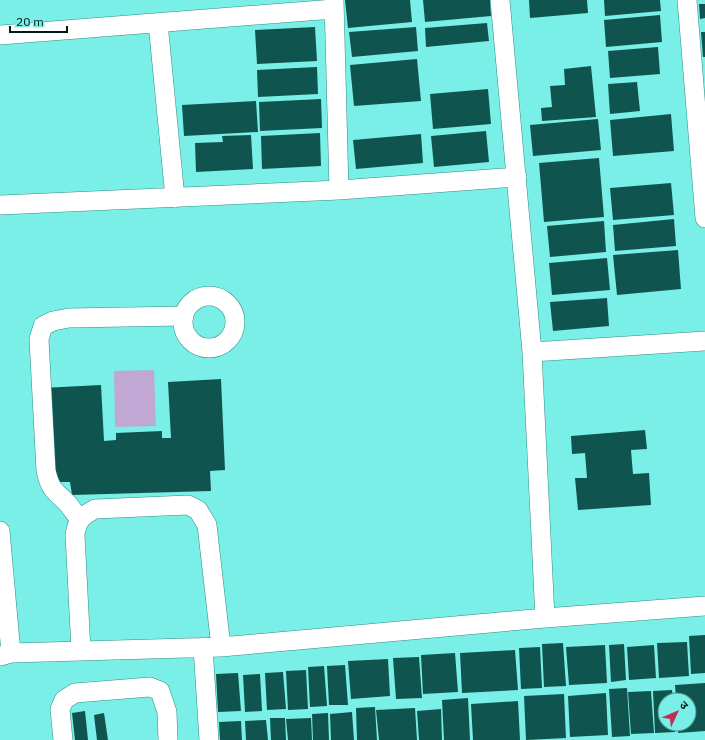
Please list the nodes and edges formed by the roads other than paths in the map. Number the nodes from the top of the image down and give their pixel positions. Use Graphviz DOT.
graph roads {
  1 [pos="500,0"];
  2 [pos="687,0"];
  3 [pos="334,4"];
  4 [pos="158,23"];
  5 [pos="0,35"];
  6 [pos="517,177"];
  7 [pos="339,190"];
  8 [pos="175,198"];
  9 [pos="0,205"];
  10 [pos="705,218"];
  11 [pos="184,316"];
  12 [pos="705,341"];
  13 [pos="532,352"];
  14 [pos="80,520"];
  15 [pos="0,531"];
  16 [pos="705,606"];
  17 [pos="545,618"];
  18 [pos="212,647"];
  19 [pos="82,651"];
  20 [pos="5,655"];
  21 [pos="63,740"];
  22 [pos="168,740"];
  23 [pos="209,740"];
  1 -- 6 [label="street"];
  2 -- 10 [label="street"];
  3 -- 4 [label="street"];
  3 -- 7 [label="street"];
  4 -- 5 [label="street"];
  4 -- 8 [label="street"];
  6 -- 7 [label="street"];
  6 -- 13 [label="street"];
  7 -- 8 [label="street"];
  8 -- 9 [label="street"];
  11 -- 14 [label="street"];
  12 -- 13 [label="street"];
  13 -- 17 [label="street"];
  14 -- 18 [label="street"];
  14 -- 19 [label="street"];
  15 -- 20 [label="street"];
  16 -- 17 [label="street"];
  17 -- 18 [label="street"];
  18 -- 19 [label="street"];
  18 -- 23 [label="street"];
  19 -- 20 [label="street"];
  21 -- 22 [label="street"];
}
